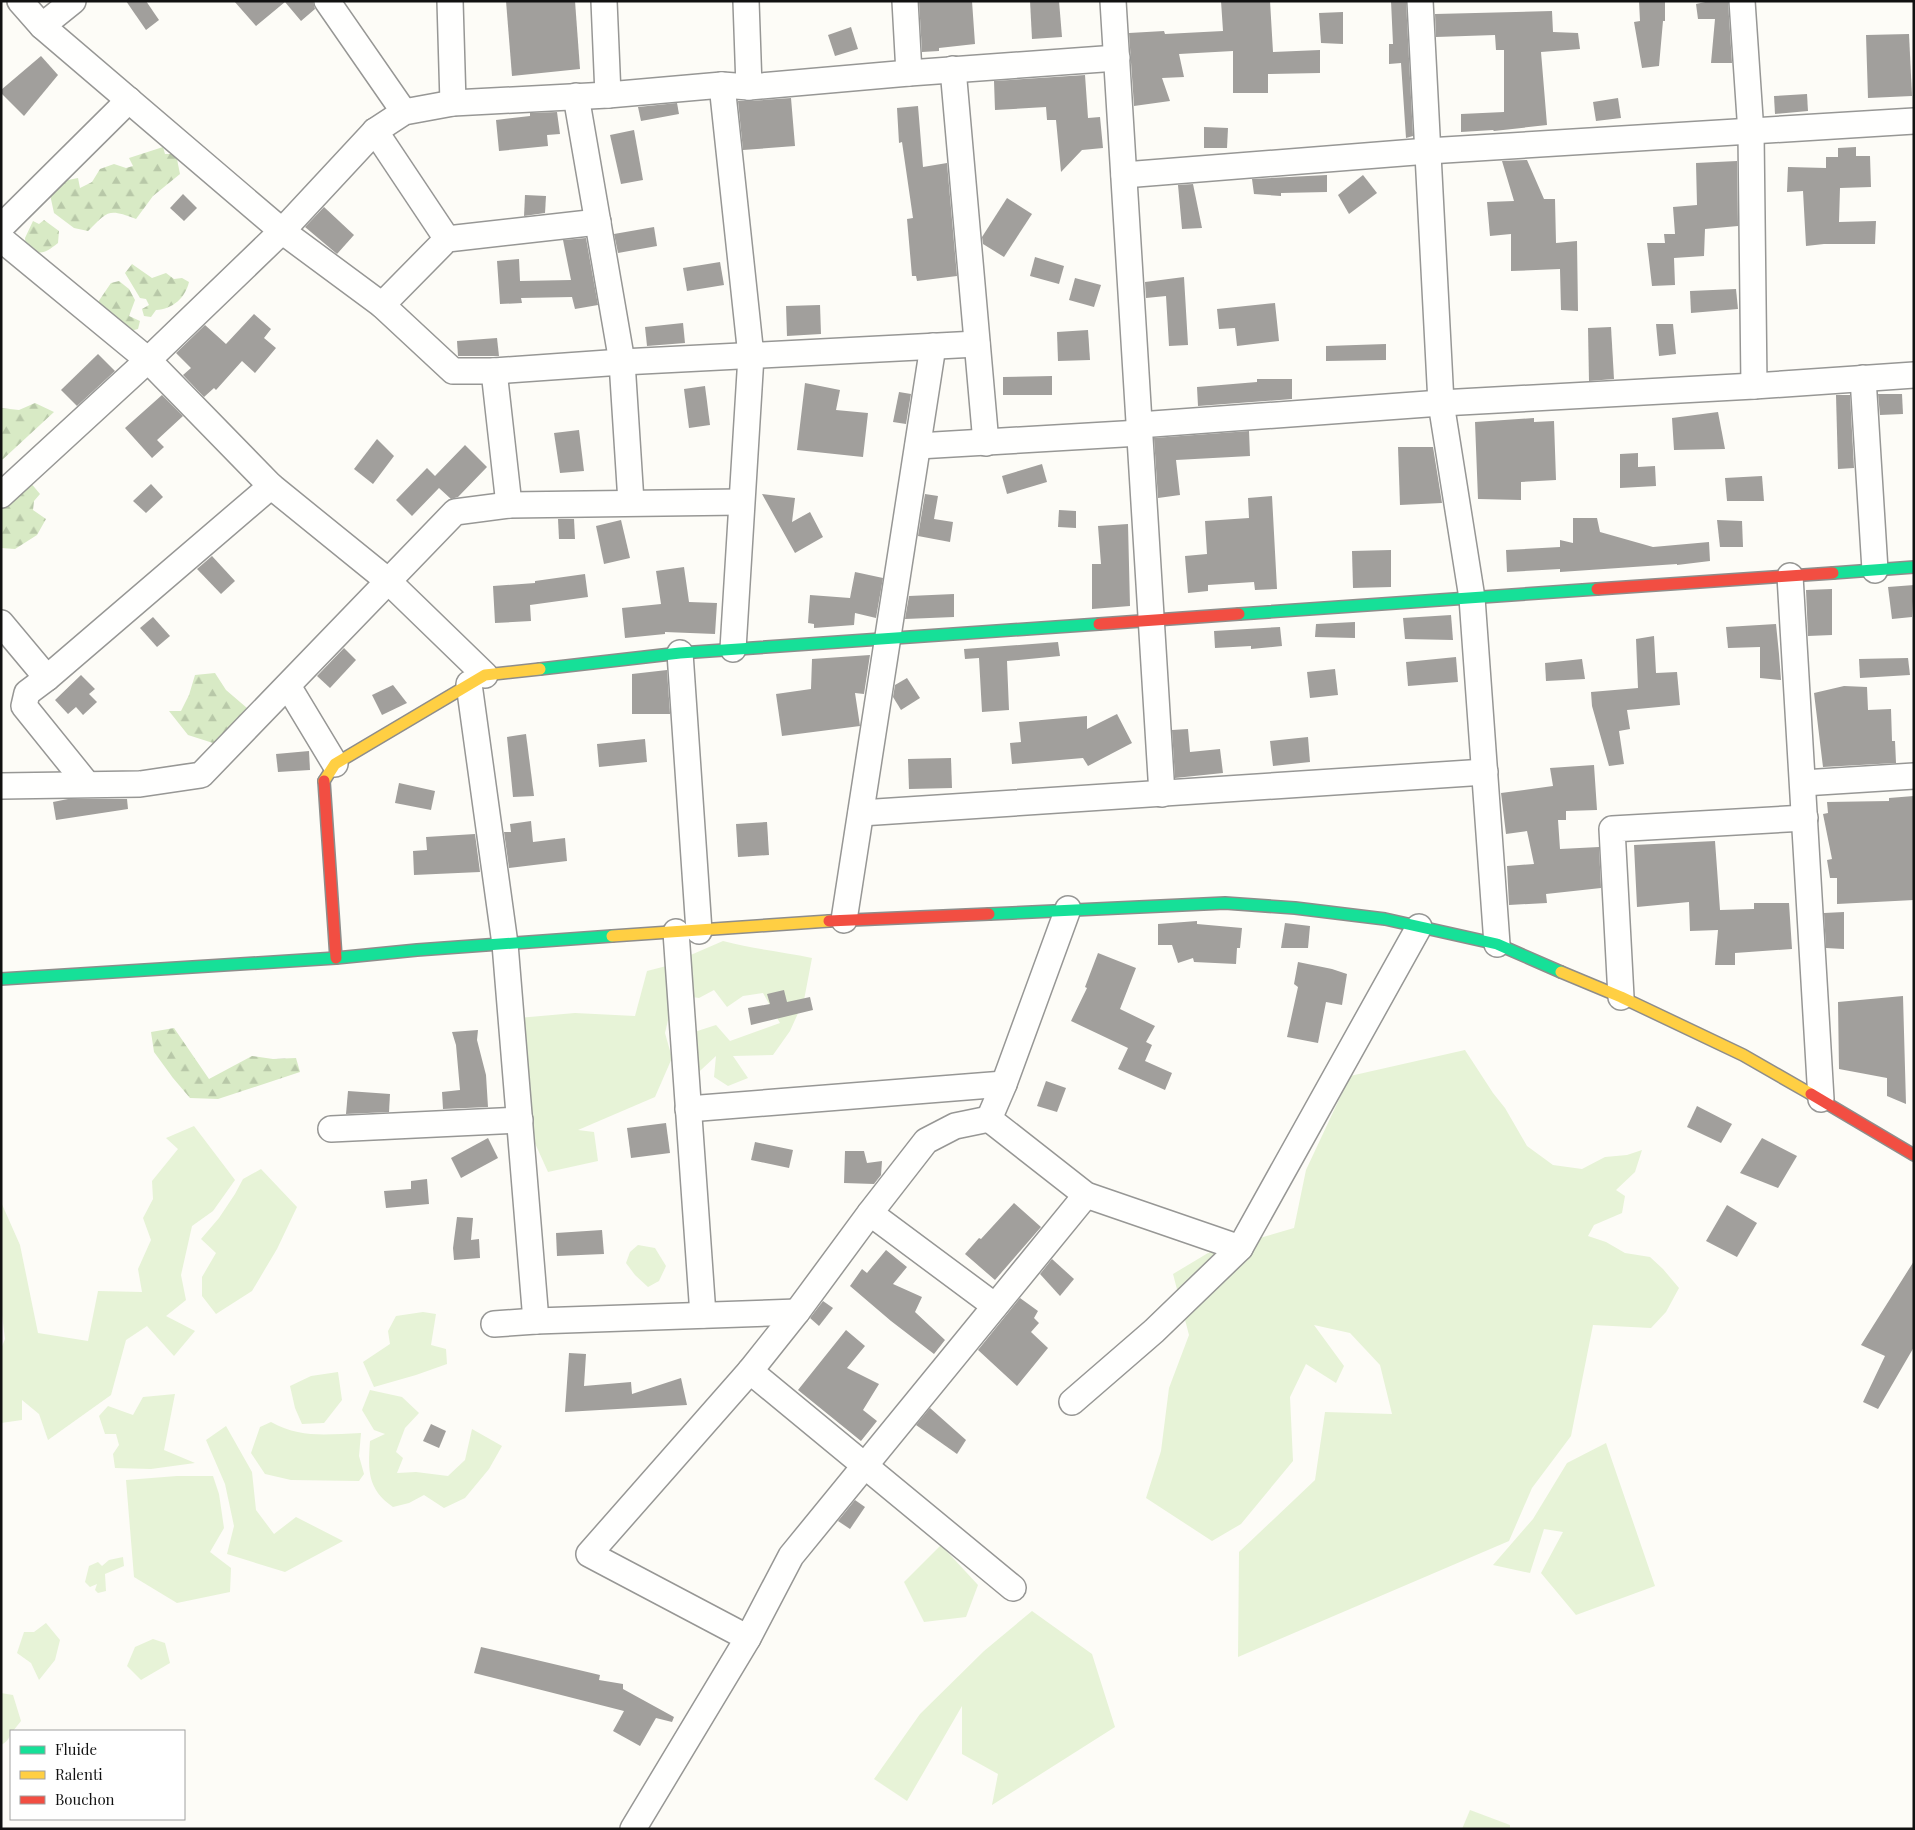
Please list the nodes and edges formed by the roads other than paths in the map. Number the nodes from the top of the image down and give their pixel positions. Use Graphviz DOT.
graph roads {
  1 [pos="20,1"];
  2 [pos="73,1"];
  3 [pos="327,1"];
  4 [pos="450,1"];
  5 [pos="604,1"];
  6 [pos="746,1"];
  7 [pos="905,1"];
  8 [pos="1113,1"];
  9 [pos="1420,1"];
  10 [pos="1742,1"];
  11 [pos="42,26"];
  12 [pos="1116,58"];
  13 [pos="953,69"];
  14 [pos="909,72"];
  15 [pos="722,85"];
  16 [pos="749,87"];
  17 [pos="608,95"];
  18 [pos="576,96"];
  19 [pos="129,100"];
  20 [pos="453,103"];
  21 [pos="404,112"];
  22 [pos="1914,121"];
  23 [pos="374,131"];
  24 [pos="1750,133"];
  25 [pos="1428,151"];
  26 [pos="1124,175"];
  27 [pos="598,222"];
  28 [pos="1,227"];
  29 [pos="282,230"];
  30 [pos="1,239"];
  31 [pos="448,239"];
  32 [pos="382,304"];
  33 [pos="977,344"];
  34 [pos="933,346"];
  35 [pos="751,356"];
  36 [pos="148,360"];
  37 [pos="622,362"];
  38 [pos="494,371"];
  39 [pos="1914,375"];
  40 [pos="1863,378"];
  41 [pos="1754,386"];
  42 [pos="1441,403"];
  43 [pos="1140,429"];
  44 [pos="986,443"];
  45 [pos="918,446"];
  46 [pos="271,486"];
  47 [pos="1,495"];
  48 [pos="631,502"];
  49 [pos="741,502"];
  50 [pos="508,505"];
  51 [pos="1914,567"];
  52 [pos="1875,570"];
  53 [pos="1790,576"];
  54 [pos="387,580"];
  55 [pos="1472,598"];
  56 [pos="1152,620"];
  57 [pos="1,623"];
  58 [pos="888,639"];
  59 [pos="733,649"];
  60 [pos="680,653"];
  61 [pos="47,678"];
  62 [pos="477,679"];
  63 [pos="288,686"];
  64 [pos="335,764"];
  65 [pos="1485,772"];
  66 [pos="1914,776"];
  67 [pos="1803,783"];
  68 [pos="87,784"];
  69 [pos="1,786"];
  70 [pos="1162,794"];
  71 [pos="860,813"];
  72 [pos="1805,818"];
  73 [pos="1068,909"];
  74 [pos="844,920"];
  75 [pos="1419,927"];
  76 [pos="687,931"];
  77 [pos="505,944"];
  78 [pos="1497,944"];
  79 [pos="336,958"];
  80 [pos="1,979"];
  81 [pos="1621,997"];
  82 [pos="1004,1084"];
  83 [pos="1821,1099"];
  84 [pos="688,1109"];
  85 [pos="989,1119"];
  86 [pos="520,1120"];
  87 [pos="332,1129"];
  88 [pos="1909,1150"];
  89 [pos="1086,1195"];
  90 [pos="870,1213"];
  91 [pos="1240,1248"];
  92 [pos="995,1306"];
  93 [pos="797,1312"];
  94 [pos="703,1315"];
  95 [pos="536,1321"];
  96 [pos="494,1324"];
  97 [pos="750,1371"];
  98 [pos="1072,1402"];
  99 [pos="865,1465"];
  100 [pos="1013,1588"];
  101 [pos="748,1638"];
  102 [pos="633,1829"];
  1 -- 11 [label="street"];
  2 -- 11 [label="street"];
  3 -- 21 [label="street"];
  4 -- 20 [label="street"];
  5 -- 17 [label="street"];
  6 -- 16 [label="street"];
  7 -- 14 [label="street"];
  8 -- 12 [label="street"];
  9 -- 25 [label="street"];
  10 -- 24 [label="street"];
  11 -- 19 [label="street"];
  12 -- 13 [label="street"];
  12 -- 26 [label="street"];
  13 -- 14 [label="street"];
  13 -- 33 [label="street"];
  14 -- 16 [label="street"];
  15 -- 16 [label="street"];
  15 -- 17 [label="street"];
  15 -- 35 [label="street"];
  17 -- 18 [label="street"];
  18 -- 20 [label="street"];
  18 -- 27 [label="street"];
  19 -- 28 [label="street"];
  19 -- 29 [label="street"];
  20 -- 21 [label="street"];
  21 -- 23 [label="street"];
  22 -- 24 [label="street"];
  23 -- 29 [label="street"];
  23 -- 31 [label="street"];
  24 -- 25 [label="street"];
  24 -- 41 [label="street"];
  25 -- 26 [label="street"];
  25 -- 42 [label="street"];
  26 -- 43 [label="street"];
  27 -- 31 [label="street"];
  27 -- 37 [label="street"];
  29 -- 32 [label="street"];
  29 -- 36 [label="street"];
  30 -- 36 [label="street"];
  31 -- 32 [label="street"];
  32 -- 38 [label="street"];
  33 -- 34 [label="street"];
  33 -- 44 [label="street"];
  34 -- 35 [label="street"];
  34 -- 45 [label="street"];
  35 -- 37 [label="street"];
  35 -- 49 [label="street"];
  36 -- 46 [label="street"];
  36 -- 47 [label="street"];
  37 -- 38 [label="street"];
  37 -- 48 [label="street"];
  38 -- 50 [label="street"];
  39 -- 40 [label="street"];
  40 -- 41 [label="street"];
  40 -- 52 [label="street"];
  41 -- 42 [label="street"];
  42 -- 43 [label="street"];
  42 -- 55 [label="street"];
  43 -- 44 [label="street"];
  43 -- 56 [label="street"];
  44 -- 45 [label="street"];
  45 -- 58 [label="street"];
  46 -- 54 [label="street"];
  46 -- 61 [label="street"];
  48 -- 49 [label="street"];
  48 -- 50 [label="street"];
  49 -- 59 [label="street"];
  50 -- 54 [label="street"];
  51 -- 52 [label="street"];
  52 -- 53 [label="street"];
  53 -- 55 [label="street"];
  53 -- 67 [label="street"];
  54 -- 62 [label="street"];
  54 -- 63 [label="street"];
  55 -- 56 [label="street"];
  55 -- 65 [label="street"];
  56 -- 58 [label="street"];
  56 -- 70 [label="street"];
  57 -- 61 [label="street"];
  58 -- 59 [label="street"];
  58 -- 71 [label="street"];
  59 -- 60 [label="street"];
  60 -- 62 [label="street"];
  60 -- 76 [label="street"];
  61 -- 68 [label="street"];
  62 -- 64 [label="street"];
  62 -- 77 [label="street"];
  63 -- 64 [label="street"];
  63 -- 68 [label="street"];
  64 -- 79 [label="street"];
  65 -- 70 [label="street"];
  65 -- 78 [label="street"];
  66 -- 67 [label="street"];
  67 -- 72 [label="street"];
  68 -- 69 [label="street"];
  70 -- 71 [label="street"];
  71 -- 74 [label="street"];
  72 -- 81 [label="street"];
  72 -- 83 [label="street"];
  73 -- 74 [label="street"];
  73 -- 75 [label="street"];
  73 -- 82 [label="street"];
  74 -- 76 [label="street"];
  75 -- 78 [label="street"];
  75 -- 91 [label="street"];
  76 -- 77 [label="street"];
  76 -- 84 [label="street"];
  77 -- 79 [label="street"];
  77 -- 86 [label="street"];
  78 -- 81 [label="street"];
  79 -- 80 [label="street"];
  81 -- 83 [label="street"];
  82 -- 84 [label="street"];
  82 -- 85 [label="street"];
  83 -- 88 [label="street"];
  84 -- 94 [label="street"];
  85 -- 89 [label="street"];
  85 -- 90 [label="street"];
  86 -- 87 [label="street"];
  86 -- 95 [label="street"];
  89 -- 91 [label="street"];
  89 -- 92 [label="street"];
  90 -- 92 [label="street"];
  90 -- 93 [label="street"];
  91 -- 98 [label="street"];
  92 -- 99 [label="street"];
  93 -- 94 [label="street"];
  93 -- 97 [label="street"];
  94 -- 95 [label="street"];
  95 -- 96 [label="street"];
  97 -- 99 [label="street"];
  97 -- 101 [label="street"];
  99 -- 100 [label="street"];
  99 -- 101 [label="street"];
  101 -- 102 [label="street"];
}
